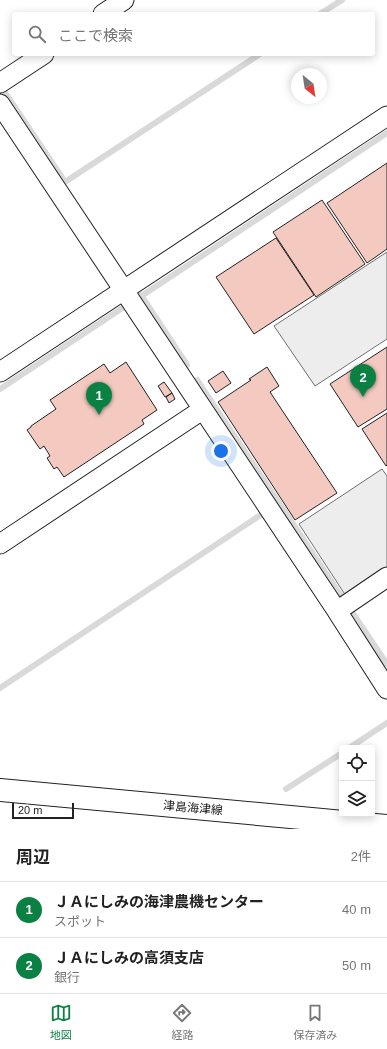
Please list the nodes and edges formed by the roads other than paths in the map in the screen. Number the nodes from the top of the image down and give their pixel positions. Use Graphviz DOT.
graph roads {
  1 [pos="124,0"];
  2 [pos="107,12"];
  3 [pos="41,56"];
  4 [pos="0,83"];
  5 [pos="0,104"];
  6 [pos="387,116"];
  7 [pos="123,291"];
  8 [pos="0,372"];
  9 [pos="202,410"];
  10 [pos="0,544"];
  11 [pos="387,577"];
  12 [pos="336,612"];
  13 [pos="387,689"];
  14 [pos="1,791"];
  15 [pos="387,826"];
  1 -- 2 [label="street"];
  3 -- 4 [label="street"];
  5 -- 7 [label="street"];
  6 -- 7 [label="street"];
  7 -- 8 [label="street"];
  7 -- 9 [label="street"];
  9 -- 10 [label="street"];
  9 -- 12 [label="street"];
  11 -- 12 [label="street"];
  12 -- 13 [label="street"];
  14 -- 15 [label="main road, 津島海津線"];
}
